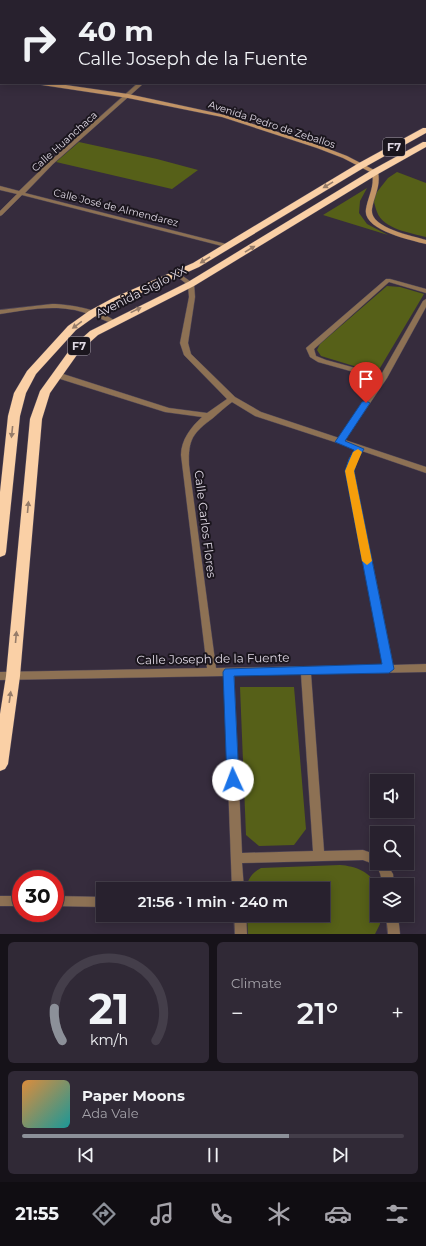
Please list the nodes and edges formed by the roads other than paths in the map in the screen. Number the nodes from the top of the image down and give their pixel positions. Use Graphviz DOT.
graph roads {
  1 [pos="49,84"];
  2 [pos="140,84"];
  3 [pos="128,96"];
  4 [pos="426,130"];
  5 [pos="426,144"];
  6 [pos="362,165"];
  7 [pos="375,172"];
  8 [pos="0,188"];
  9 [pos="21,194"];
  10 [pos="0,214"];
  11 [pos="426,242"];
  12 [pos="228,246"];
  13 [pos="177,274"];
  14 [pos="191,284"];
  15 [pos="426,291"];
  16 [pos="426,301"];
  17 [pos="0,312"];
  18 [pos="93,313"];
  19 [pos="113,322"];
  20 [pos="57,375"];
  21 [pos="383,378"];
  22 [pos="232,399"];
  23 [pos="210,416"];
  24 [pos="340,442"];
  25 [pos="360,449"];
  26 [pos="426,470"];
  27 [pos="0,552"];
  28 [pos="426,668"];
  29 [pos="389,669"];
  30 [pos="306,670"];
  31 [pos="212,672"];
  32 [pos="229,672"];
  33 [pos="6,676"];
  34 [pos="0,764"];
  35 [pos="319,856"];
  36 [pos="237,858"];
  37 [pos="370,858"];
  38 [pos="238,882"];
  39 [pos="0,901"];
  40 [pos="12,901"];
  41 [pos="64,901"];
  42 [pos="96,902"];
  43 [pos="240,922"];
  44 [pos="393,922"];
  45 [pos="241,934"];
  46 [pos="394,934"];
  1 -- 3 [label="street, Avenida Pedro de Zeballos"];
  2 -- 3 [label="street, Calle Huanchaca"];
  3 -- 6 [label="street, Avenida Pedro de Zeballos"];
  3 -- 9 [label="street, Calle Huanchaca"];
  4 -- 6 [label="highway, Avenida Siglo XX / F7"];
  5 -- 7 [label="highway, Avenida Siglo XX / F7"];
  6 -- 7 [label="street, Avenida Pedro de Zeballos"];
  6 -- 12 [label="highway, Avenida Siglo XX / F7, one-way"];
  7 -- 11 [label="street"];
  14 -- 7 [label="highway, Avenida Siglo XX / F7, one-way"];
  8 -- 9 [label="street, Calle José de Almendarez"];
  9 -- 10 [label="street, Calle Huanchaca"];
  9 -- 12 [label="street, Calle José de Almendarez"];
  12 -- 13 [label="highway, Avenida Siglo XX / F7, one-way"];
  13 -- 14 [label="street"];
  13 -- 18 [label="highway, Avenida Siglo XX / F7"];
  19 -- 14 [label="highway, Avenida Siglo XX / F7, one-way"];
  14 -- 22 [label="street"];
  15 -- 21 [label="street"];
  16 -- 21 [label="street"];
  17 -- 18 [label="street"];
  18 -- 19 [label="street"];
  18 -- 27 [label="highway, Avenida Siglo XX / F7, one-way"];
  19 -- 20 [label="highway, Avenida Siglo XX / F7"];
  20 -- 23 [label="street"];
  33 -- 20 [label="highway, Avenida Siglo XX / F7, one-way"];
  21 -- 24 [label="street"];
  22 -- 23 [label="street, Calle Carlos Flores"];
  22 -- 24 [label="street"];
  23 -- 31 [label="street, Calle Carlos Flores"];
  24 -- 25 [label="street"];
  25 -- 26 [label="street"];
  25 -- 29 [label="street"];
  28 -- 29 [label="street, Calle Joseph de la Fuente"];
  29 -- 30 [label="street, Calle Joseph de la Fuente"];
  30 -- 32 [label="street, Calle Joseph de la Fuente"];
  30 -- 35 [label="street"];
  31 -- 32 [label="street, Calle Joseph de la Fuente"];
  31 -- 33 [label="street, Calle Joseph de la Fuente"];
  32 -- 36 [label="street"];
  34 -- 33 [label="highway, Avenida Siglo XX / F7, one-way"];
  35 -- 36 [label="street"];
  35 -- 37 [label="street"];
  36 -- 38 [label="street"];
  39 -- 40 [label="street"];
  41 -- 42 [label="street"];
  43 -- 45 [label="street"];
  44 -- 46 [label="street"];
}
